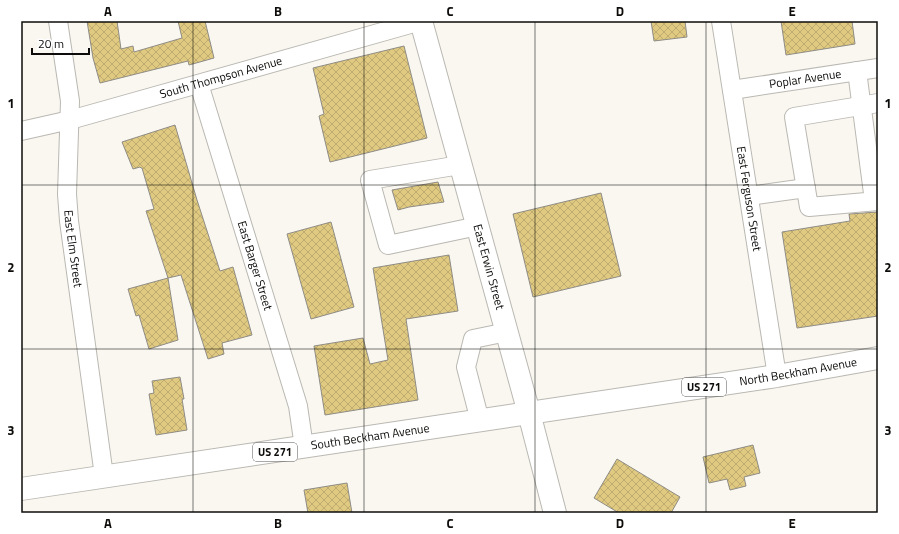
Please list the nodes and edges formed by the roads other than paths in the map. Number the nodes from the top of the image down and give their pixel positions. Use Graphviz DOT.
graph roads {
  1 [pos="58,21"];
  2 [pos="421,21"];
  3 [pos="721,21"];
  4 [pos="878,68"];
  5 [pos="857,71"];
  6 [pos="200,84"];
  7 [pos="732,90"];
  8 [pos="870,104"];
  9 [pos="70,120"];
  10 [pos="21,131"];
  11 [pos="460,165"];
  12 [pos="806,188"];
  13 [pos="749,196"];
  14 [pos="876,201"];
  15 [pos="478,226"];
  16 [pos="507,332"];
  17 [pos="878,358"];
  18 [pos="777,376"];
  19 [pos="529,413"];
  20 [pos="480,421"];
  21 [pos="304,447"];
  22 [pos="104,476"];
  23 [pos="21,489"];
  24 [pos="555,513"];
  1 -- 9 [label="street, East Elm Street"];
  2 -- 6 [label="street, South Thompson Avenue"];
  2 -- 11 [label="main road, East Erwin Street"];
  3 -- 7 [label="street, East Ferguson Street"];
  4 -- 5 [label="street, Poplar Avenue"];
  5 -- 7 [label="street, Poplar Avenue"];
  5 -- 8 [label="street"];
  6 -- 9 [label="street, South Thompson Avenue"];
  6 -- 21 [label="street, East Barger Street"];
  7 -- 13 [label="street, East Ferguson Street"];
  8 -- 12 [label="street"];
  8 -- 14 [label="street"];
  9 -- 10 [label="street, South Thompson Avenue"];
  9 -- 22 [label="street, East Elm Street"];
  11 -- 15 [label="main road, East Erwin Street"];
  11 -- 15 [label="street"];
  12 -- 13 [label="street"];
  12 -- 14 [label="street"];
  13 -- 18 [label="street, East Ferguson Street"];
  15 -- 16 [label="main road, East Erwin Street"];
  16 -- 19 [label="main road, East Erwin Street"];
  16 -- 20 [label="street"];
  17 -- 18 [label="main road, North Beckham Avenue / US 271"];
  18 -- 19 [label="main road, North Beckham Avenue / US 271"];
  19 -- 20 [label="main road, South Beckham Avenue / US 271"];
  19 -- 24 [label="main road, East Erwin Street"];
  20 -- 21 [label="main road, South Beckham Avenue / US 271"];
  21 -- 22 [label="main road, South Beckham Avenue / US 271"];
  22 -- 23 [label="main road, South Beckham Avenue / US 271"];
}
